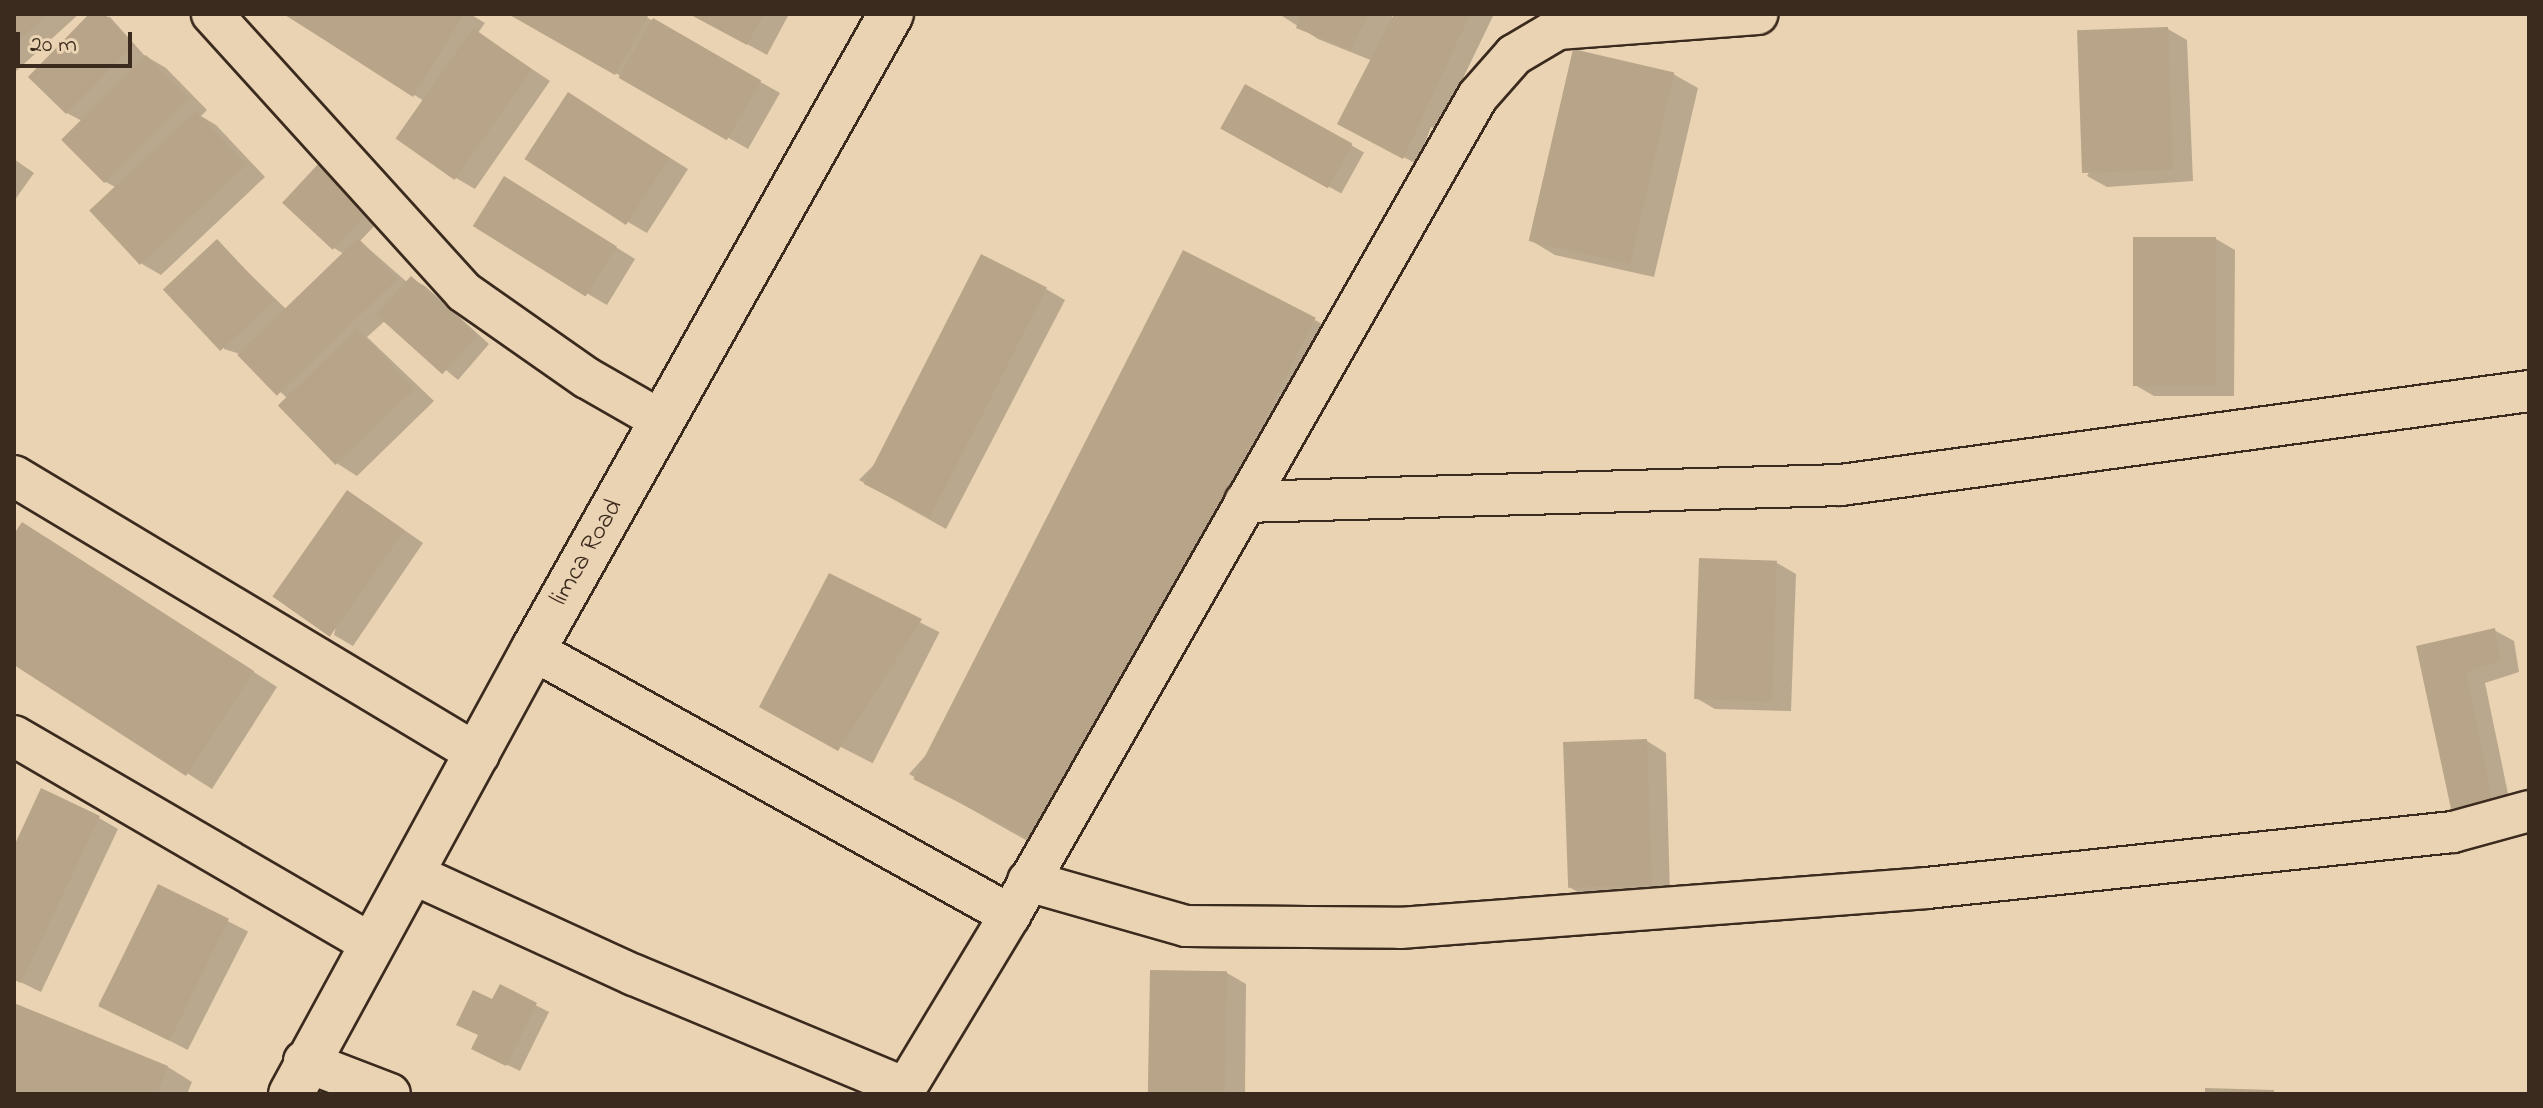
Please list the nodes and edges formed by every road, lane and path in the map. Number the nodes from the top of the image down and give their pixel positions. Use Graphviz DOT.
graph roads {
  1 [pos="212,14"];
  2 [pos="891,14"];
  3 [pos="1757,14"];
  4 [pos="1560,21"];
  5 [pos="2529,391"];
  6 [pos="662,421"];
  7 [pos="14,476"];
  8 [pos="1245,502"];
  9 [pos="533,650"];
  10 [pos="14,736"];
  11 [pos="479,755"];
  12 [pos="2529,811"];
  13 [pos="411,873"];
  14 [pos="1019,898"];
  15 [pos="370,943"];
  16 [pos="298,1078"];
  17 [pos="904,1091"];
  18 [pos="390,1094"];
  1 -- 6 [label="street"];
  2 -- 6 [label="main road, limca Road"];
  3 -- 4 [label="street"];
  4 -- 8 [label="street"];
  5 -- 8 [label="street"];
  6 -- 9 [label="main road, limca Road"];
  7 -- 11 [label="street"];
  8 -- 14 [label="street"];
  9 -- 11 [label="main road, limca Road"];
  9 -- 14 [label="street"];
  10 -- 15 [label="street"];
  11 -- 13 [label="main road, limca Road"];
  12 -- 14 [label="street"];
  13 -- 15 [label="main road, limca Road"];
  13 -- 17 [label="street"];
  14 -- 17 [label="street"];
  15 -- 16 [label="main road, limca Road"];
  16 -- 18 [label="street"];
}
